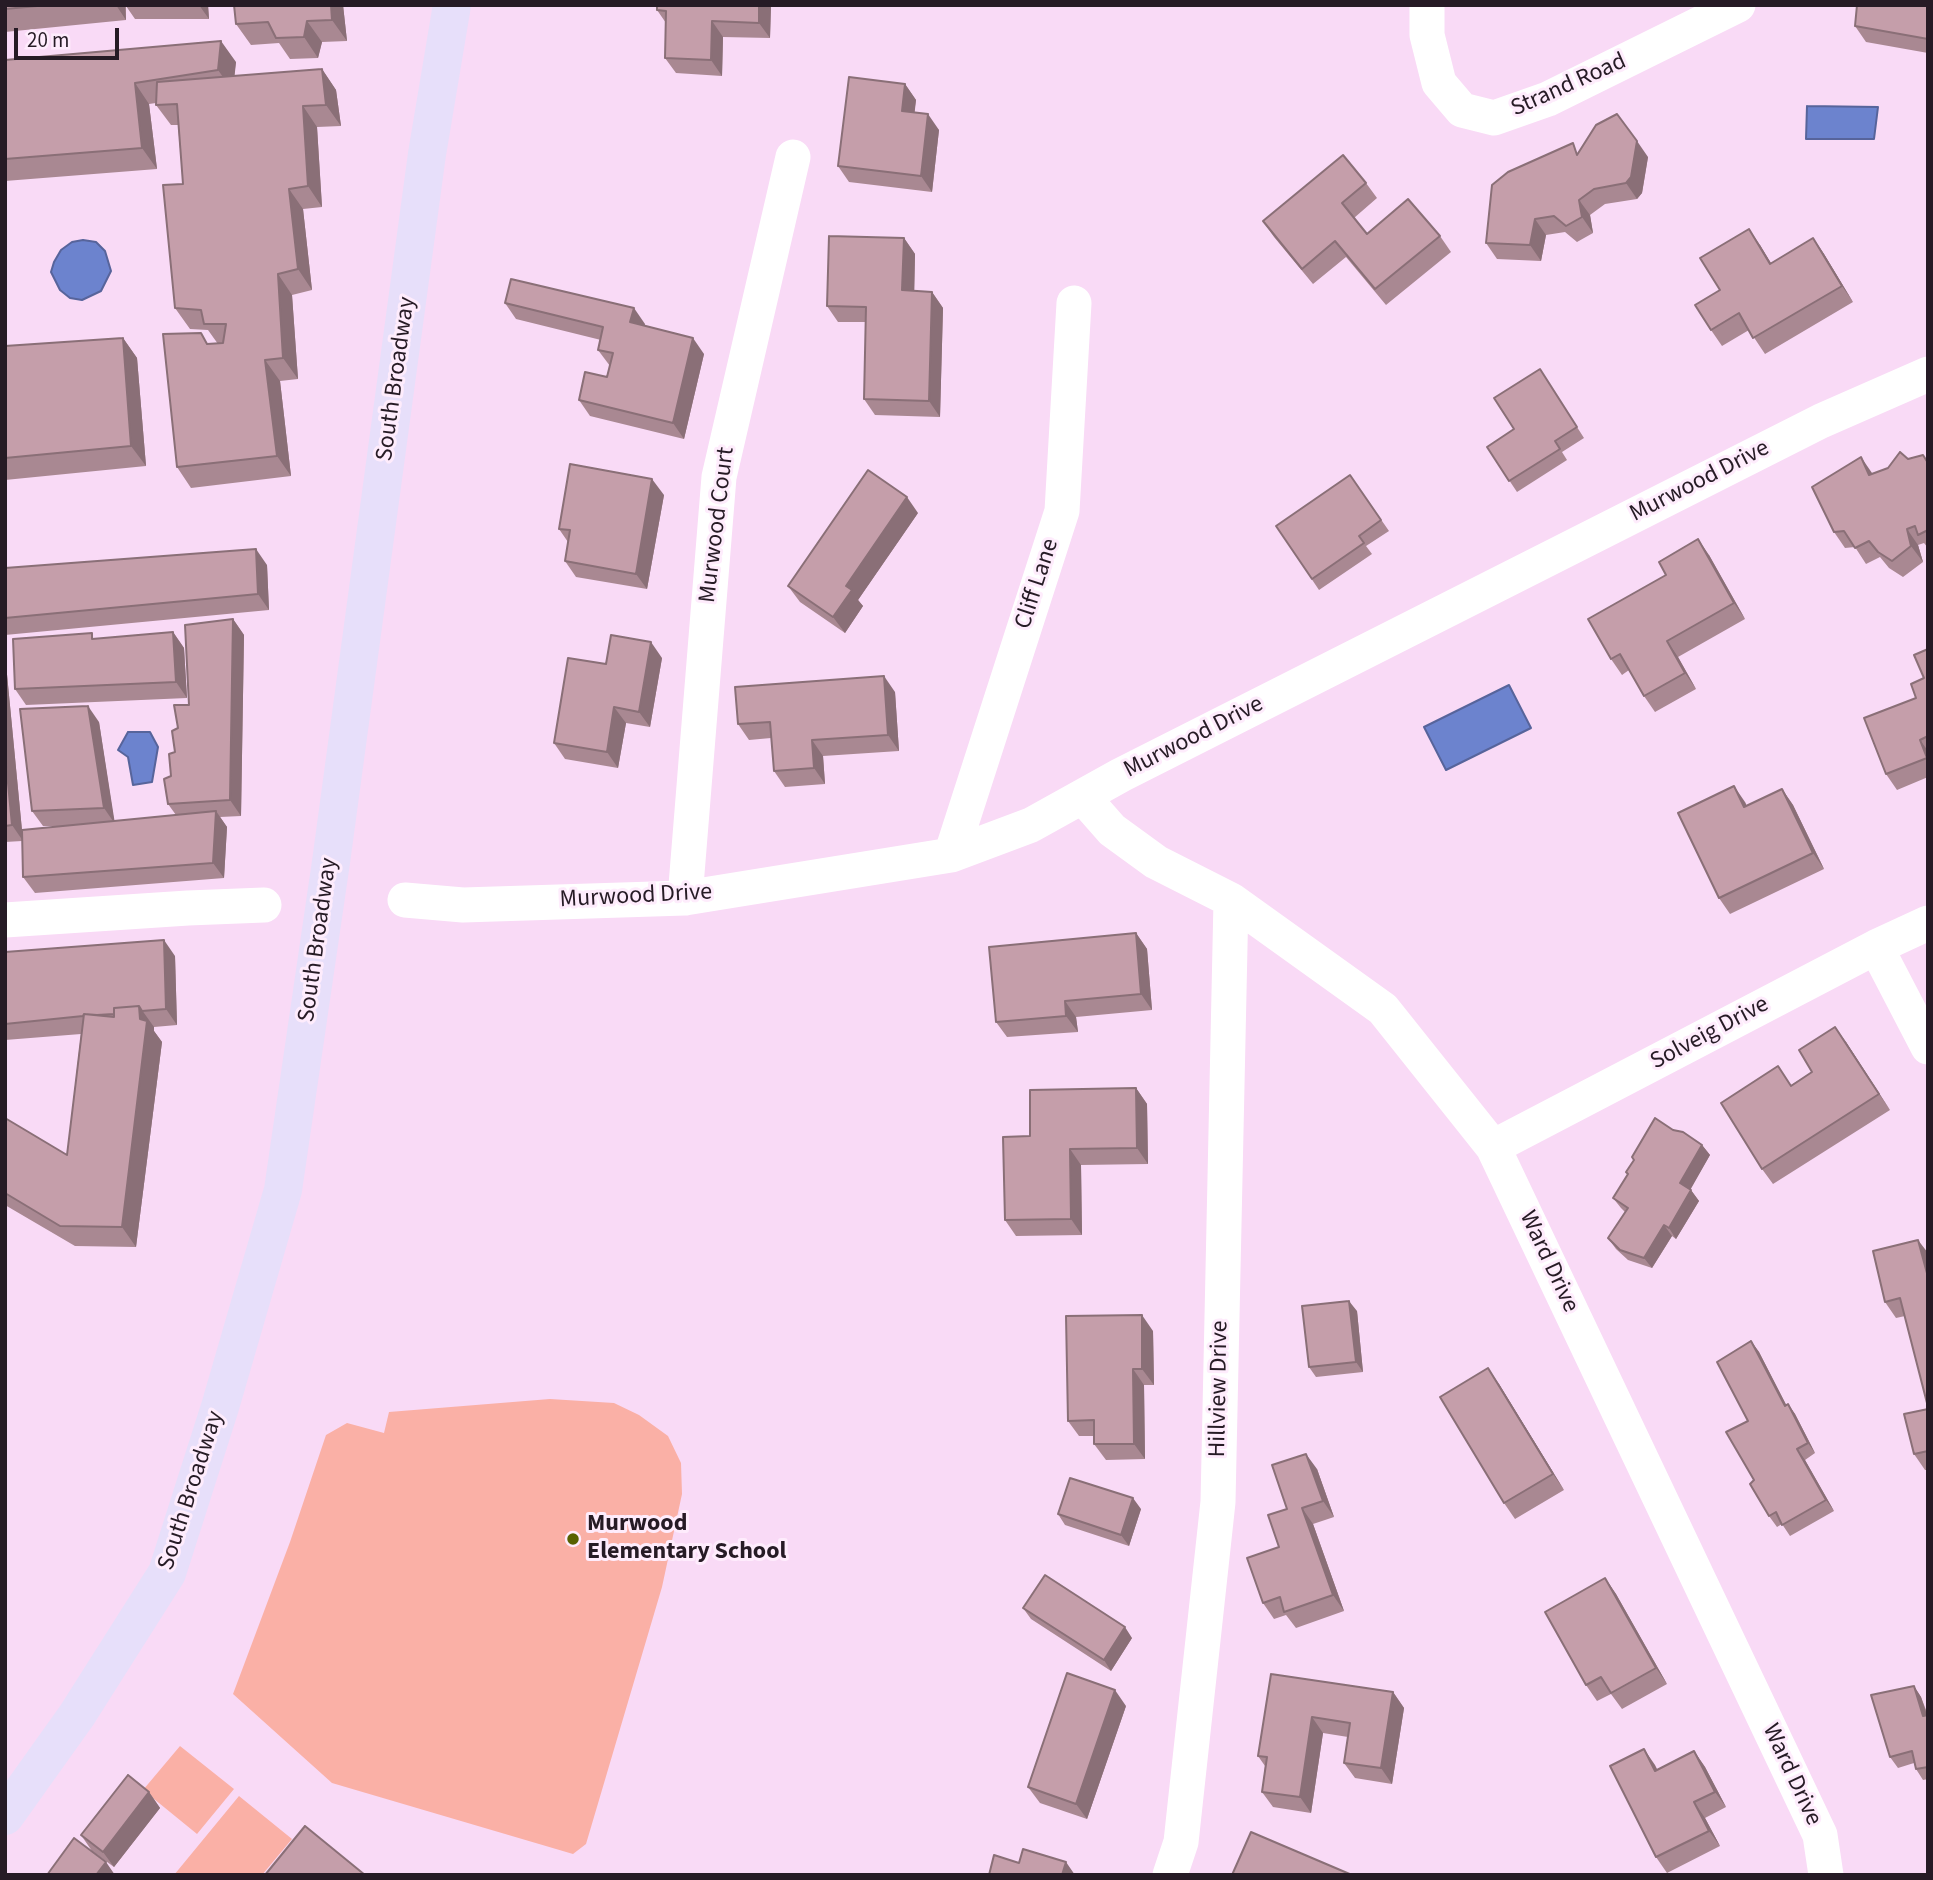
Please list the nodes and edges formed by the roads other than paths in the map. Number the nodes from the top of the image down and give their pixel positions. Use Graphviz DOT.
graph roads {
  1 [pos="452,5"];
  2 [pos="1427,5"];
  3 [pos="1738,5"];
  4 [pos="793,157"];
  5 [pos="1073,303"];
  6 [pos="1928,374"];
  7 [pos="1083,797"];
  8 [pos="951,855"];
  9 [pos="685,898"];
  10 [pos="405,900"];
  11 [pos="1231,900"];
  12 [pos="5,920"];
  13 [pos="1928,923"];
  14 [pos="5,936"];
  15 [pos="1877,947"];
  16 [pos="1928,1047"];
  17 [pos="1493,1147"];
  18 [pos="5,1816"];
  19 [pos="1170,1875"];
  20 [pos="1826,1875"];
  1 -- 18 [label="main road, South Broadway"];
  2 -- 3 [label="street, Strand Road"];
  4 -- 9 [label="street, Murwood Court"];
  5 -- 8 [label="street, Cliff Lane"];
  6 -- 7 [label="street, Murwood Drive"];
  7 -- 8 [label="street, Murwood Drive"];
  7 -- 11 [label="street, Ward Drive"];
  8 -- 9 [label="street, Murwood Drive"];
  9 -- 10 [label="street, Murwood Drive"];
  11 -- 17 [label="street, Ward Drive"];
  11 -- 19 [label="street, Hillview Drive"];
  12 -- 14 [label="street"];
  13 -- 15 [label="street, Solveig Drive"];
  15 -- 16 [label="street"];
  15 -- 17 [label="street, Solveig Drive"];
  17 -- 20 [label="street, Ward Drive"];
}
